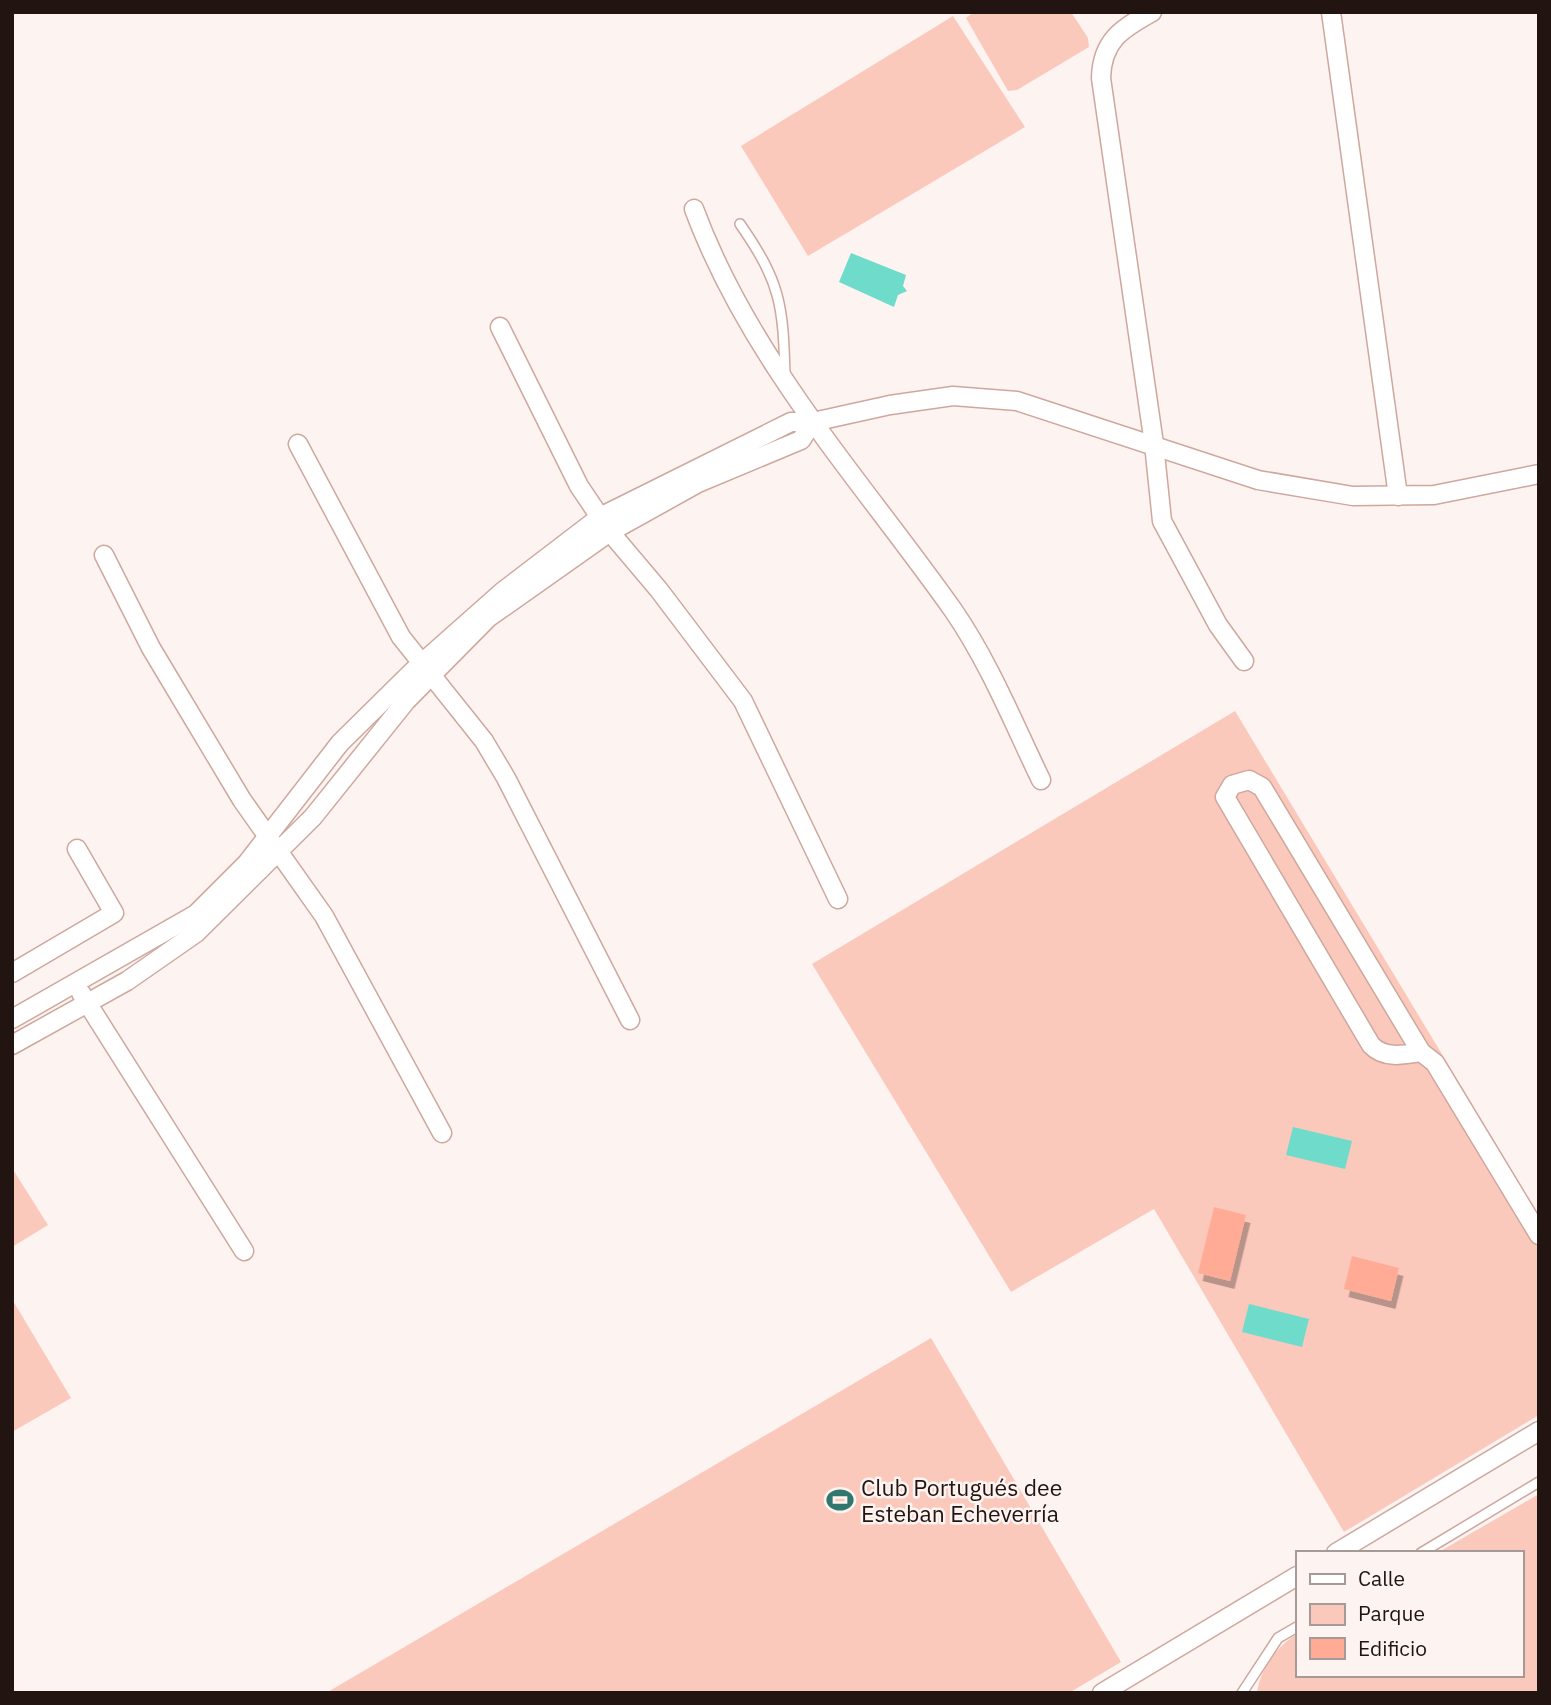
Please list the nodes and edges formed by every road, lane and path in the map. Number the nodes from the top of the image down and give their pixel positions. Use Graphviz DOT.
graph roads {
  1 [pos="1152,12"];
  2 [pos="1331,12"];
  3 [pos="694,209"];
  4 [pos="740,225"];
  5 [pos="500,327"];
  6 [pos="785,380"];
  7 [pos="813,422"];
  8 [pos="298,444"];
  9 [pos="1154,444"];
  10 [pos="1539,474"];
  11 [pos="1398,496"];
  12 [pos="605,524"];
  13 [pos="104,555"];
  14 [pos="1244,660"];
  15 [pos="427,669"];
  16 [pos="1041,780"];
  17 [pos="268,837"];
  18 [pos="77,849"];
  19 [pos="279,852"];
  20 [pos="838,899"];
  21 [pos="12,974"];
  22 [pos="75,985"];
  23 [pos="86,1002"];
  24 [pos="12,1019"];
  25 [pos="630,1020"];
  26 [pos="12,1045"];
  27 [pos="1421,1052"];
  28 [pos="442,1133"];
  29 [pos="1539,1235"];
  30 [pos="244,1251"];
  31 [pos="1539,1431"];
  32 [pos="1539,1482"];
  33 [pos="1339,1551"];
  34 [pos="1424,1551"];
  35 [pos="1296,1577"];
  36 [pos="1296,1627"];
  37 [pos="1102,1693"];
  38 [pos="1242,1693"];
  1 -- 9 [label="street"];
  2 -- 11 [label="street"];
  3 -- 6 [label="street"];
  4 -- 6 [label="lane"];
  5 -- 12 [label="street"];
  6 -- 7 [label="street"];
  7 -- 9 [label="street"];
  7 -- 12 [label="street"];
  7 -- 16 [label="street"];
  8 -- 15 [label="street"];
  9 -- 11 [label="street"];
  9 -- 14 [label="street"];
  10 -- 11 [label="street"];
  12 -- 15 [label="street"];
  12 -- 20 [label="street"];
  13 -- 17 [label="street"];
  15 -- 17 [label="street"];
  15 -- 19 [label="street"];
  15 -- 25 [label="street"];
  17 -- 19 [label="street"];
  17 -- 22 [label="street"];
  18 -- 21 [label="street"];
  19 -- 23 [label="street"];
  19 -- 28 [label="street"];
  22 -- 23 [label="street"];
  22 -- 24 [label="street"];
  23 -- 26 [label="street"];
  23 -- 30 [label="street"];
  27 -- 27 [label="street"];
  27 -- 29 [label="street"];
  31 -- 33 [label="street"];
  32 -- 34 [label="lane"];
  35 -- 37 [label="street"];
  36 -- 38 [label="lane"];
}
